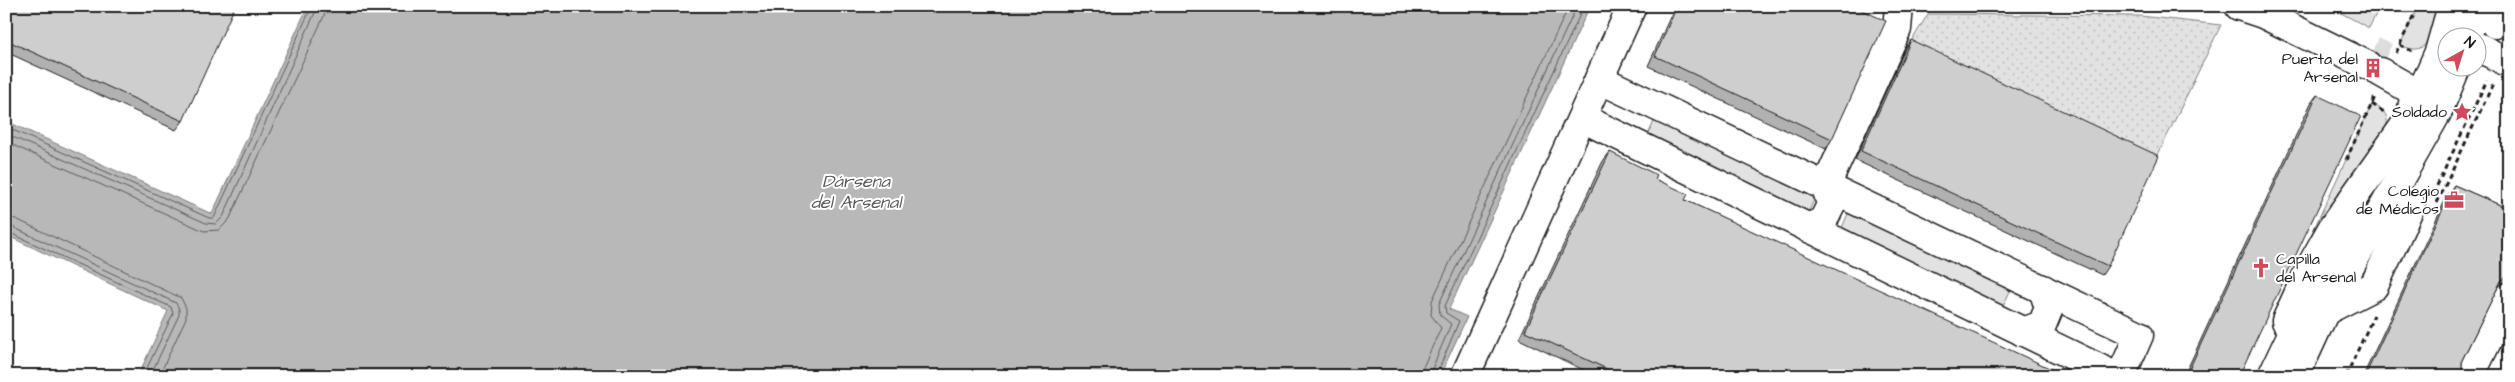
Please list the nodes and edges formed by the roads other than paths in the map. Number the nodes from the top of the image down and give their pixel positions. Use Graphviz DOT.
graph roads {
  1 [pos="1632,6"];
  2 [pos="1899,6"];
  3 [pos="2238,6"];
  4 [pos="2286,6"];
  5 [pos="2452,6"];
  6 [pos="2472,6"];
  7 [pos="2493,12"];
  8 [pos="2450,28"];
  9 [pos="2467,28"];
  10 [pos="2476,28"];
  11 [pos="2488,51"];
  12 [pos="2377,61"];
  13 [pos="2438,63"];
  14 [pos="2509,63"];
  15 [pos="1599,78"];
  16 [pos="2444,78"];
  17 [pos="1582,118"];
  18 [pos="2417,126"];
  19 [pos="1826,186"];
  20 [pos="2411,205"];
  21 [pos="1808,228"];
  22 [pos="2043,289"];
  23 [pos="2509,298"];
  24 [pos="2326,311"];
  25 [pos="2023,332"];
  26 [pos="1465,376"];
  27 [pos="2115,376"];
  28 [pos="2121,376"];
  29 [pos="2272,376"];
  30 [pos="2295,376"];
  31 [pos="2470,376"];
  1 -- 15 [label="main road"];
  2 -- 19 [label="main road"];
  3 -- 12 [label="main road"];
  4 -- 12 [label="main road"];
  5 -- 8 [label="main road"];
  6 -- 9 [label="main road"];
  7 -- 10 [label="main road"];
  11 -- 14 [label="main road"];
  12 -- 13 [label="main road"];
  12 -- 18 [label="main road"];
  15 -- 17 [label="main road"];
  15 -- 19 [label="main road"];
  16 -- 18 [label="main road"];
  17 -- 21 [label="main road"];
  17 -- 26 [label="main road"];
  18 -- 24 [label="main road"];
  18 -- 29 [label="main road"];
  19 -- 21 [label="main road"];
  19 -- 22 [label="main road"];
  20 -- 24 [label="main road"];
  21 -- 25 [label="main road"];
  22 -- 25 [label="main road"];
  22 -- 28 [label="main road"];
  23 -- 31 [label="main road"];
  24 -- 30 [label="main road"];
  25 -- 27 [label="main road"];
}
